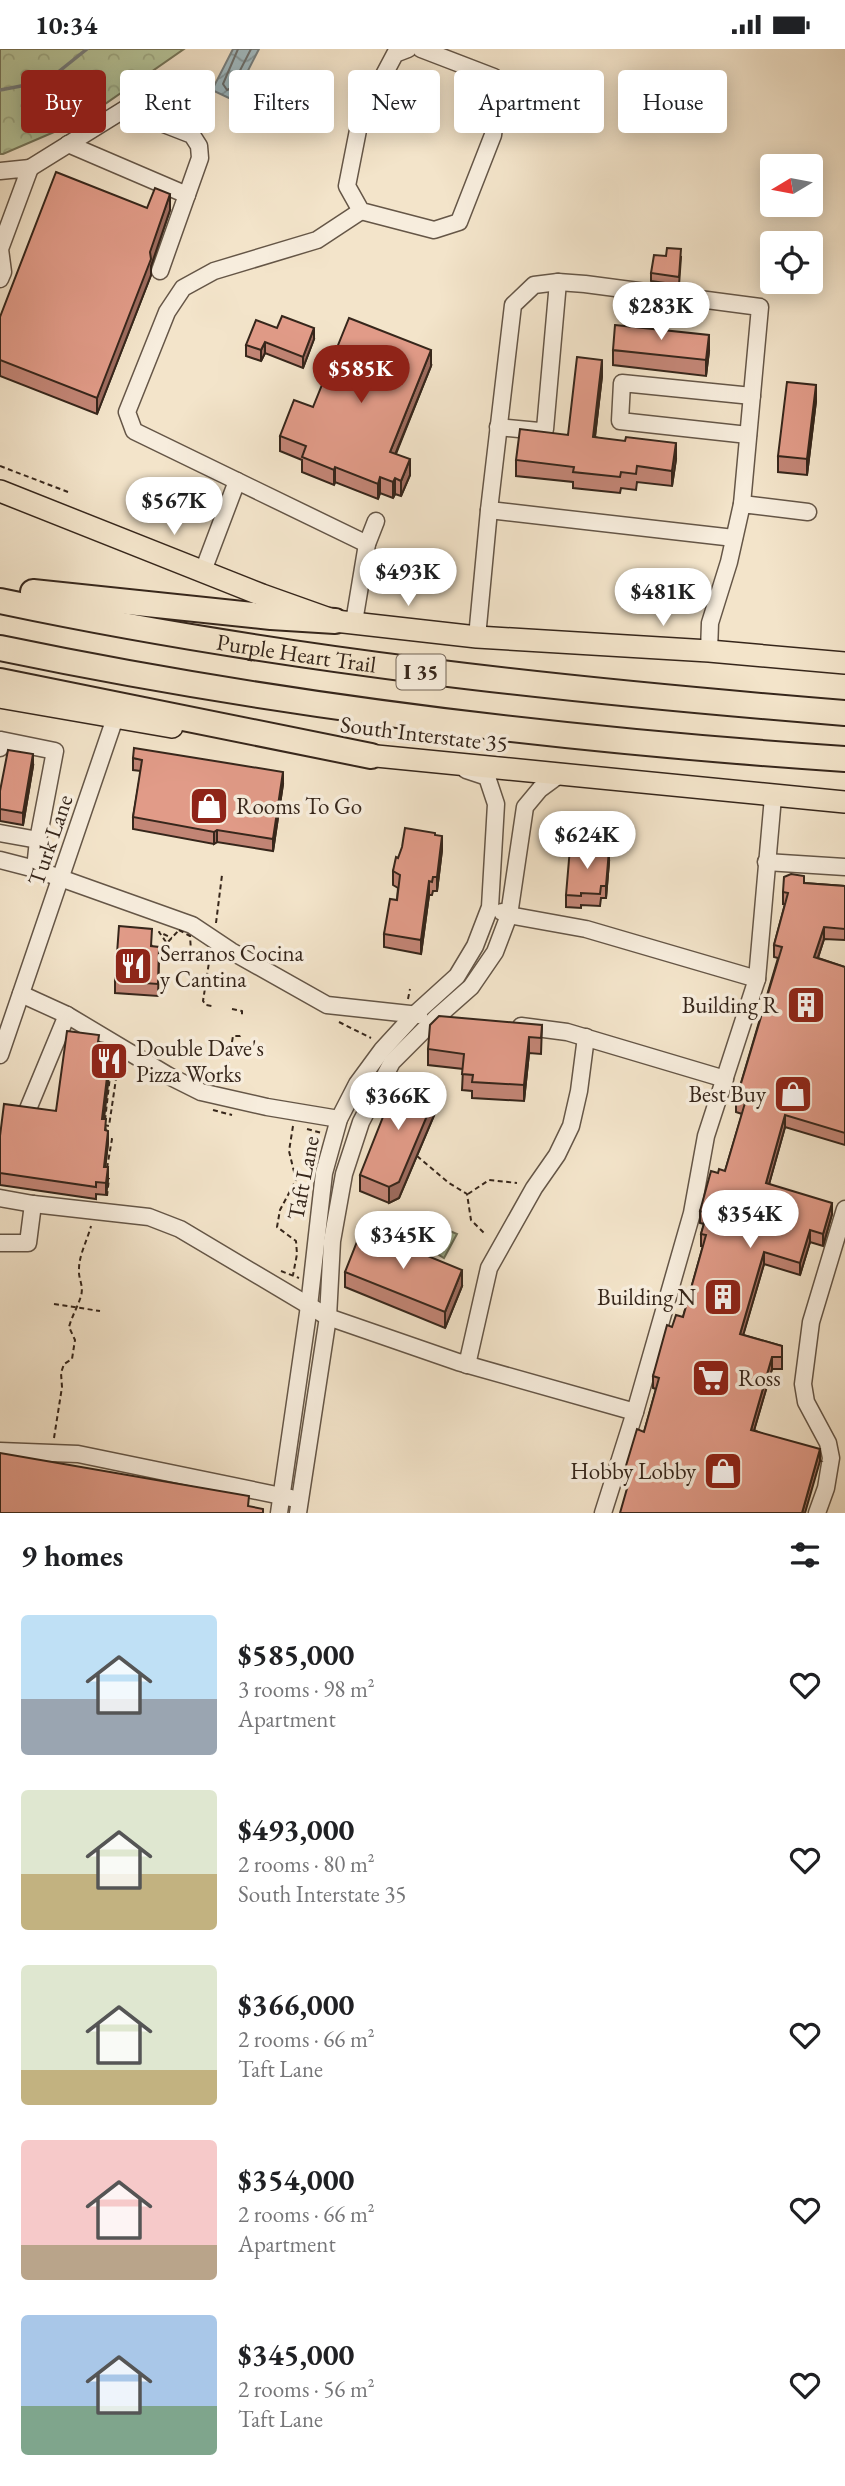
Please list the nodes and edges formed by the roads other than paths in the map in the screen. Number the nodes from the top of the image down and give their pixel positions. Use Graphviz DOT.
graph roads {
  1 [pos="408,49"];
  2 [pos="421,49"];
  3 [pos="68,144"];
  4 [pos="30,168"];
  5 [pos="0,171"];
  6 [pos="187,195"];
  7 [pos="362,211"];
  8 [pos="160,271"];
  9 [pos="0,279"];
  10 [pos="558,282"];
  11 [pos="752,396"];
  12 [pos="498,427"];
  13 [pos="748,435"];
  14 [pos="237,481"];
  15 [pos="0,491"];
  16 [pos="742,504"];
  17 [pos="489,510"];
  18 [pos="808,512"];
  19 [pos="376,521"];
  20 [pos="734,538"];
  21 [pos="367,544"];
  22 [pos="203,571"];
  23 [pos="0,587"];
  24 [pos="0,601"];
  25 [pos="344,622"];
  26 [pos="477,637"];
  27 [pos="0,648"];
  28 [pos="709,652"];
  29 [pos="845,663"];
  30 [pos="0,681"];
  31 [pos="0,697"];
  32 [pos="845,713"];
  33 [pos="115,718"];
  34 [pos="0,748"];
  35 [pos="371,756"];
  36 [pos="845,759"];
  37 [pos="447,764"];
  38 [pos="559,775"];
  39 [pos="773,797"];
  40 [pos="845,802"];
  41 [pos="0,832"];
  42 [pos="38,840"];
  43 [pos="0,860"];
  44 [pos="766,862"];
  45 [pos="845,867"];
  46 [pos="36,869"];
  47 [pos="62,879"];
  48 [pos="490,907"];
  49 [pos="509,915"];
  50 [pos="757,979"];
  51 [pos="21,994"];
  52 [pos="410,1010"];
  53 [pos="67,1015"];
  54 [pos="437,1017"];
  55 [pos="462,1020"];
  56 [pos="499,1024"];
  57 [pos="586,1037"];
  58 [pos="0,1055"];
  59 [pos="725,1079"];
  60 [pos="28,1109"];
  61 [pos="339,1119"];
  62 [pos="0,1198"];
  63 [pos="33,1204"];
  64 [pos="845,1209"];
  65 [pos="0,1243"];
  66 [pos="309,1306"];
  67 [pos="328,1317"];
  68 [pos="467,1365"];
  69 [pos="635,1412"];
  70 [pos="0,1451"];
  71 [pos="282,1495"];
  72 [pos="299,1507"];
  73 [pos="279,1513"];
  74 [pos="603,1513"];
  75 [pos="817,1513"];
  1 -- 7 [label="street"];
  2 -- 7 [label="street"];
  3 -- 4 [label="street"];
  3 -- 6 [label="street"];
  3 -- 6 [label="street"];
  4 -- 5 [label="street"];
  4 -- 9 [label="street"];
  6 -- 8 [label="street"];
  7 -- 14 [label="street"];
  10 -- 11 [label="street"];
  10 -- 12 [label="street"];
  10 -- 12 [label="street"];
  11 -- 13 [label="street"];
  11 -- 13 [label="street"];
  12 -- 17 [label="street"];
  13 -- 16 [label="street"];
  14 -- 21 [label="street"];
  14 -- 22 [label="street"];
  15 -- 22 [label="main road"];
  16 -- 18 [label="street"];
  16 -- 20 [label="street"];
  17 -- 20 [label="street"];
  17 -- 26 [label="street"];
  19 -- 21 [label="street"];
  20 -- 28 [label="street"];
  21 -- 25 [label="street"];
  22 -- 25 [label="main road"];
  23 -- 25 [label="highway"];
  24 -- 32 [label="highway, Purple Heart Trail / I 35"];
  25 -- 26 [label="main road"];
  26 -- 28 [label="main road"];
  27 -- 36 [label="highway, Purple Heart Trail / I 35"];
  28 -- 29 [label="main road"];
  30 -- 35 [label="highway"];
  31 -- 33 [label="main road, South Interstate 35"];
  33 -- 35 [label="main road, South Interstate 35"];
  33 -- 47 [label="street, Turk Lane"];
  34 -- 42 [label="street"];
  35 -- 37 [label="main road, South Interstate 35"];
  37 -- 38 [label="main road, South Interstate 35"];
  37 -- 48 [label="street, Taft Lane"];
  38 -- 39 [label="main road, South Interstate 35"];
  38 -- 49 [label="street, Taft Lane"];
  39 -- 40 [label="main road, South Interstate 35"];
  39 -- 44 [label="street"];
  41 -- 42 [label="street"];
  42 -- 46 [label="street"];
  43 -- 46 [label="street"];
  44 -- 45 [label="street"];
  44 -- 50 [label="street"];
  46 -- 47 [label="street"];
  47 -- 51 [label="street, Turk Lane"];
  47 -- 52 [label="street"];
  48 -- 49 [label="street"];
  48 -- 52 [label="street, Taft Lane"];
  49 -- 50 [label="street"];
  49 -- 54 [label="street, Taft Lane"];
  50 -- 59 [label="street"];
  51 -- 53 [label="street"];
  51 -- 58 [label="street, Turk Lane"];
  52 -- 54 [label="street"];
  52 -- 61 [label="street, Taft Lane"];
  53 -- 60 [label="street"];
  53 -- 61 [label="street"];
  54 -- 55 [label="street"];
  54 -- 67 [label="street, Taft Lane"];
  56 -- 57 [label="street"];
  57 -- 59 [label="street"];
  57 -- 68 [label="street"];
  59 -- 69 [label="street"];
  61 -- 66 [label="street, Taft Lane"];
  62 -- 63 [label="street"];
  63 -- 65 [label="street"];
  63 -- 66 [label="street"];
  64 -- 75 [label="street"];
  66 -- 67 [label="street"];
  66 -- 71 [label="street, Taft Lane"];
  67 -- 68 [label="street"];
  67 -- 72 [label="street, Taft Lane"];
  68 -- 69 [label="street"];
  69 -- 74 [label="street"];
  70 -- 71 [label="street"];
  71 -- 72 [label="street"];
  71 -- 73 [label="street, Taft Lane"];
}
